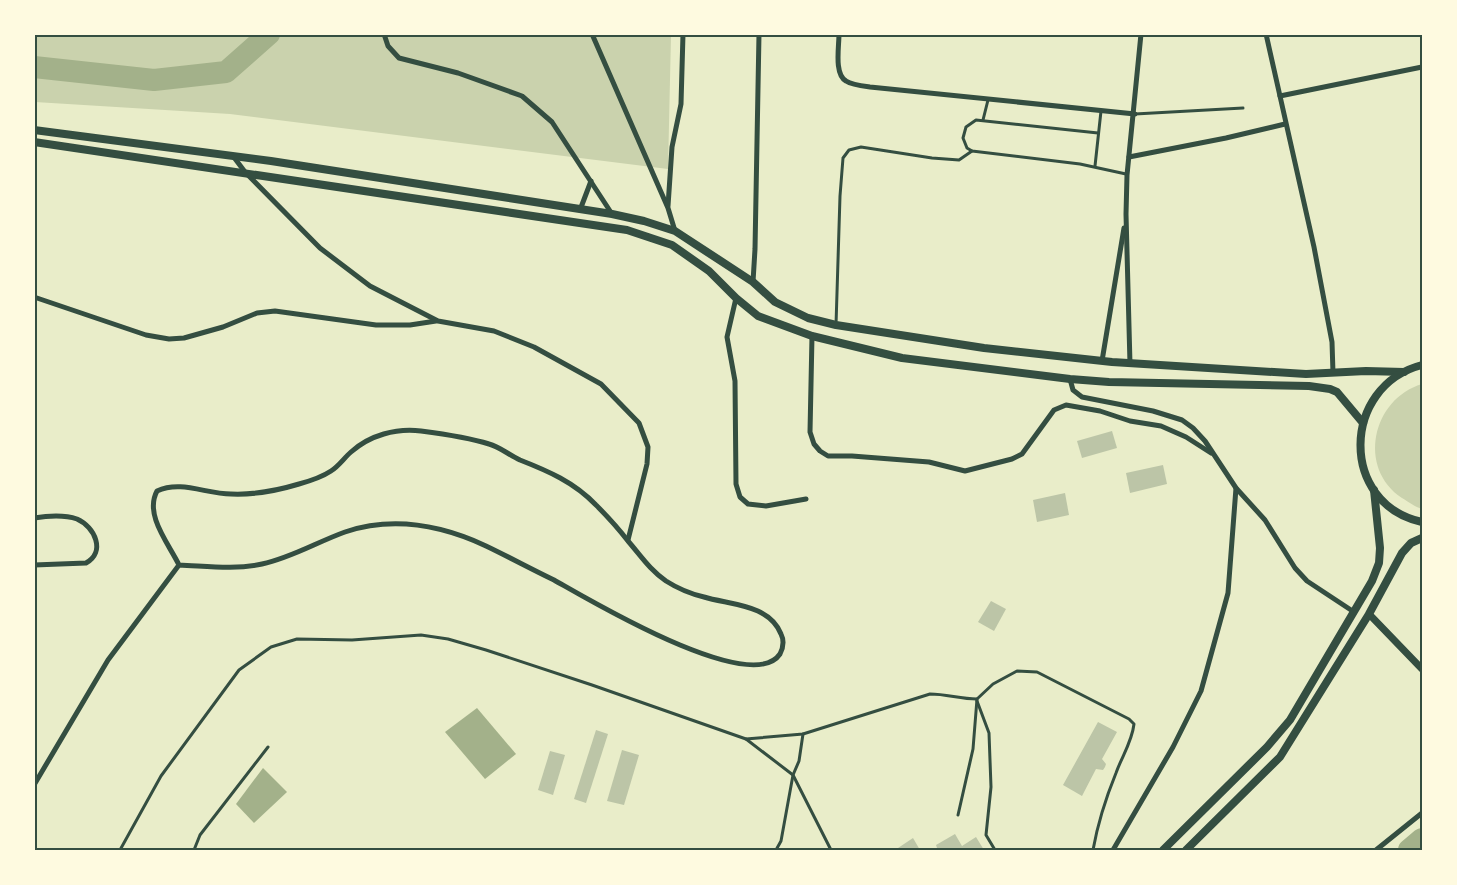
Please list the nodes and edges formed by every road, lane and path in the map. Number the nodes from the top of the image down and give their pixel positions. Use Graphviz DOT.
graph roads {
  1 [pos="384,34"];
  2 [pos="592,34"];
  3 [pos="683,34"];
  4 [pos="759,34"];
  5 [pos="839,34"];
  6 [pos="1141,34"];
  7 [pos="1266,34"];
  8 [pos="1422,67"];
  9 [pos="1280,96"];
  10 [pos="988,100"];
  11 [pos="1243,108"];
  12 [pos="1101,111"];
  13 [pos="1135,114"];
  14 [pos="983,120"];
  15 [pos="1285,124"];
  16 [pos="34,130"];
  17 [pos="1098,133"];
  18 [pos="34,142"];
  19 [pos="972,151"];
  20 [pos="233,156"];
  21 [pos="1129,157"];
  22 [pos="1095,167"];
  23 [pos="245,172"];
  24 [pos="1127,175"];
  25 [pos="591,182"];
  26 [pos="668,208"];
  27 [pos="580,210"];
  28 [pos="612,214"];
  29 [pos="1126,214"];
  30 [pos="675,231"];
  31 [pos="753,282"];
  32 [pos="34,297"];
  33 [pos="736,298"];
  34 [pos="438,321"];
  35 [pos="836,325"];
  36 [pos="812,336"];
  37 [pos="1102,361"];
  38 [pos="1130,364"];
  39 [pos="1422,366"];
  40 [pos="1404,372"];
  41 [pos="1333,373"];
  42 [pos="1070,379"];
  43 [pos="1363,423"];
  44 [pos="1211,453"];
  45 [pos="1236,488"];
  46 [pos="1374,489"];
  47 [pos="806,499"];
  48 [pos="34,518"];
  49 [pos="1422,522"];
  50 [pos="1422,538"];
  51 [pos="628,540"];
  52 [pos="34,565"];
  53 [pos="179,566"];
  54 [pos="1354,612"];
  55 [pos="1369,614"];
  56 [pos="1422,669"];
  57 [pos="977,699"];
  58 [pos="803,734"];
  59 [pos="746,739"];
  60 [pos="268,747"];
  61 [pos="793,775"];
  62 [pos="34,785"];
  63 [pos="1422,813"];
  64 [pos="958,814"];
  65 [pos="120,850"];
  66 [pos="194,850"];
  67 [pos="776,850"];
  68 [pos="831,850"];
  69 [pos="995,850"];
  70 [pos="1093,850"];
  71 [pos="1113,850"];
  72 [pos="1163,850"];
  73 [pos="1186,850"];
  74 [pos="1376,850"];
  1 -- 25 [label="street"];
  2 -- 26 [label="street"];
  3 -- 26 [label="street"];
  4 -- 31 [label="street"];
  5 -- 10 [label="street"];
  6 -- 13 [label="street"];
  7 -- 9 [label="street"];
  8 -- 9 [label="street"];
  9 -- 15 [label="street"];
  10 -- 12 [label="street"];
  10 -- 14 [label="lane"];
  11 -- 13 [label="lane"];
  12 -- 13 [label="street"];
  12 -- 17 [label="lane"];
  13 -- 21 [label="street"];
  14 -- 17 [label="lane"];
  14 -- 19 [label="lane"];
  15 -- 21 [label="street"];
  15 -- 41 [label="street"];
  16 -- 20 [label="main road"];
  17 -- 22 [label="lane"];
  18 -- 23 [label="main road"];
  19 -- 22 [label="lane"];
  19 -- 35 [label="lane"];
  20 -- 23 [label="street"];
  20 -- 27 [label="main road"];
  21 -- 24 [label="street"];
  22 -- 24 [label="lane"];
  23 -- 33 [label="main road"];
  23 -- 34 [label="street"];
  24 -- 29 [label="street"];
  25 -- 27 [label="street"];
  25 -- 28 [label="street"];
  26 -- 30 [label="street"];
  27 -- 28 [label="main road"];
  28 -- 30 [label="main road"];
  29 -- 37 [label="street"];
  29 -- 38 [label="street"];
  30 -- 31 [label="main road"];
  31 -- 35 [label="main road"];
  32 -- 34 [label="street"];
  33 -- 36 [label="main road"];
  33 -- 47 [label="street"];
  34 -- 51 [label="street"];
  35 -- 37 [label="main road"];
  36 -- 42 [label="main road"];
  36 -- 44 [label="street"];
  37 -- 38 [label="main road"];
  38 -- 41 [label="main road"];
  39 -- 40 [label="main road"];
  40 -- 41 [label="main road"];
  40 -- 43 [label="main road"];
  42 -- 43 [label="main road"];
  42 -- 44 [label="street"];
  43 -- 46 [label="main road"];
  44 -- 45 [label="street"];
  45 -- 54 [label="street"];
  45 -- 71 [label="street"];
  46 -- 49 [label="main road"];
  46 -- 54 [label="main road"];
  48 -- 52 [label="street"];
  50 -- 55 [label="main road"];
  51 -- 53 [label="street"];
  51 -- 53 [label="street"];
  53 -- 62 [label="street"];
  54 -- 72 [label="main road"];
  55 -- 56 [label="street"];
  55 -- 73 [label="main road"];
  57 -- 58 [label="lane"];
  57 -- 64 [label="lane"];
  57 -- 69 [label="lane"];
  57 -- 70 [label="lane"];
  58 -- 59 [label="lane"];
  58 -- 61 [label="lane"];
  59 -- 61 [label="lane"];
  59 -- 65 [label="lane"];
  60 -- 66 [label="lane"];
  61 -- 67 [label="lane"];
  61 -- 68 [label="lane"];
  63 -- 74 [label="street"];
}
